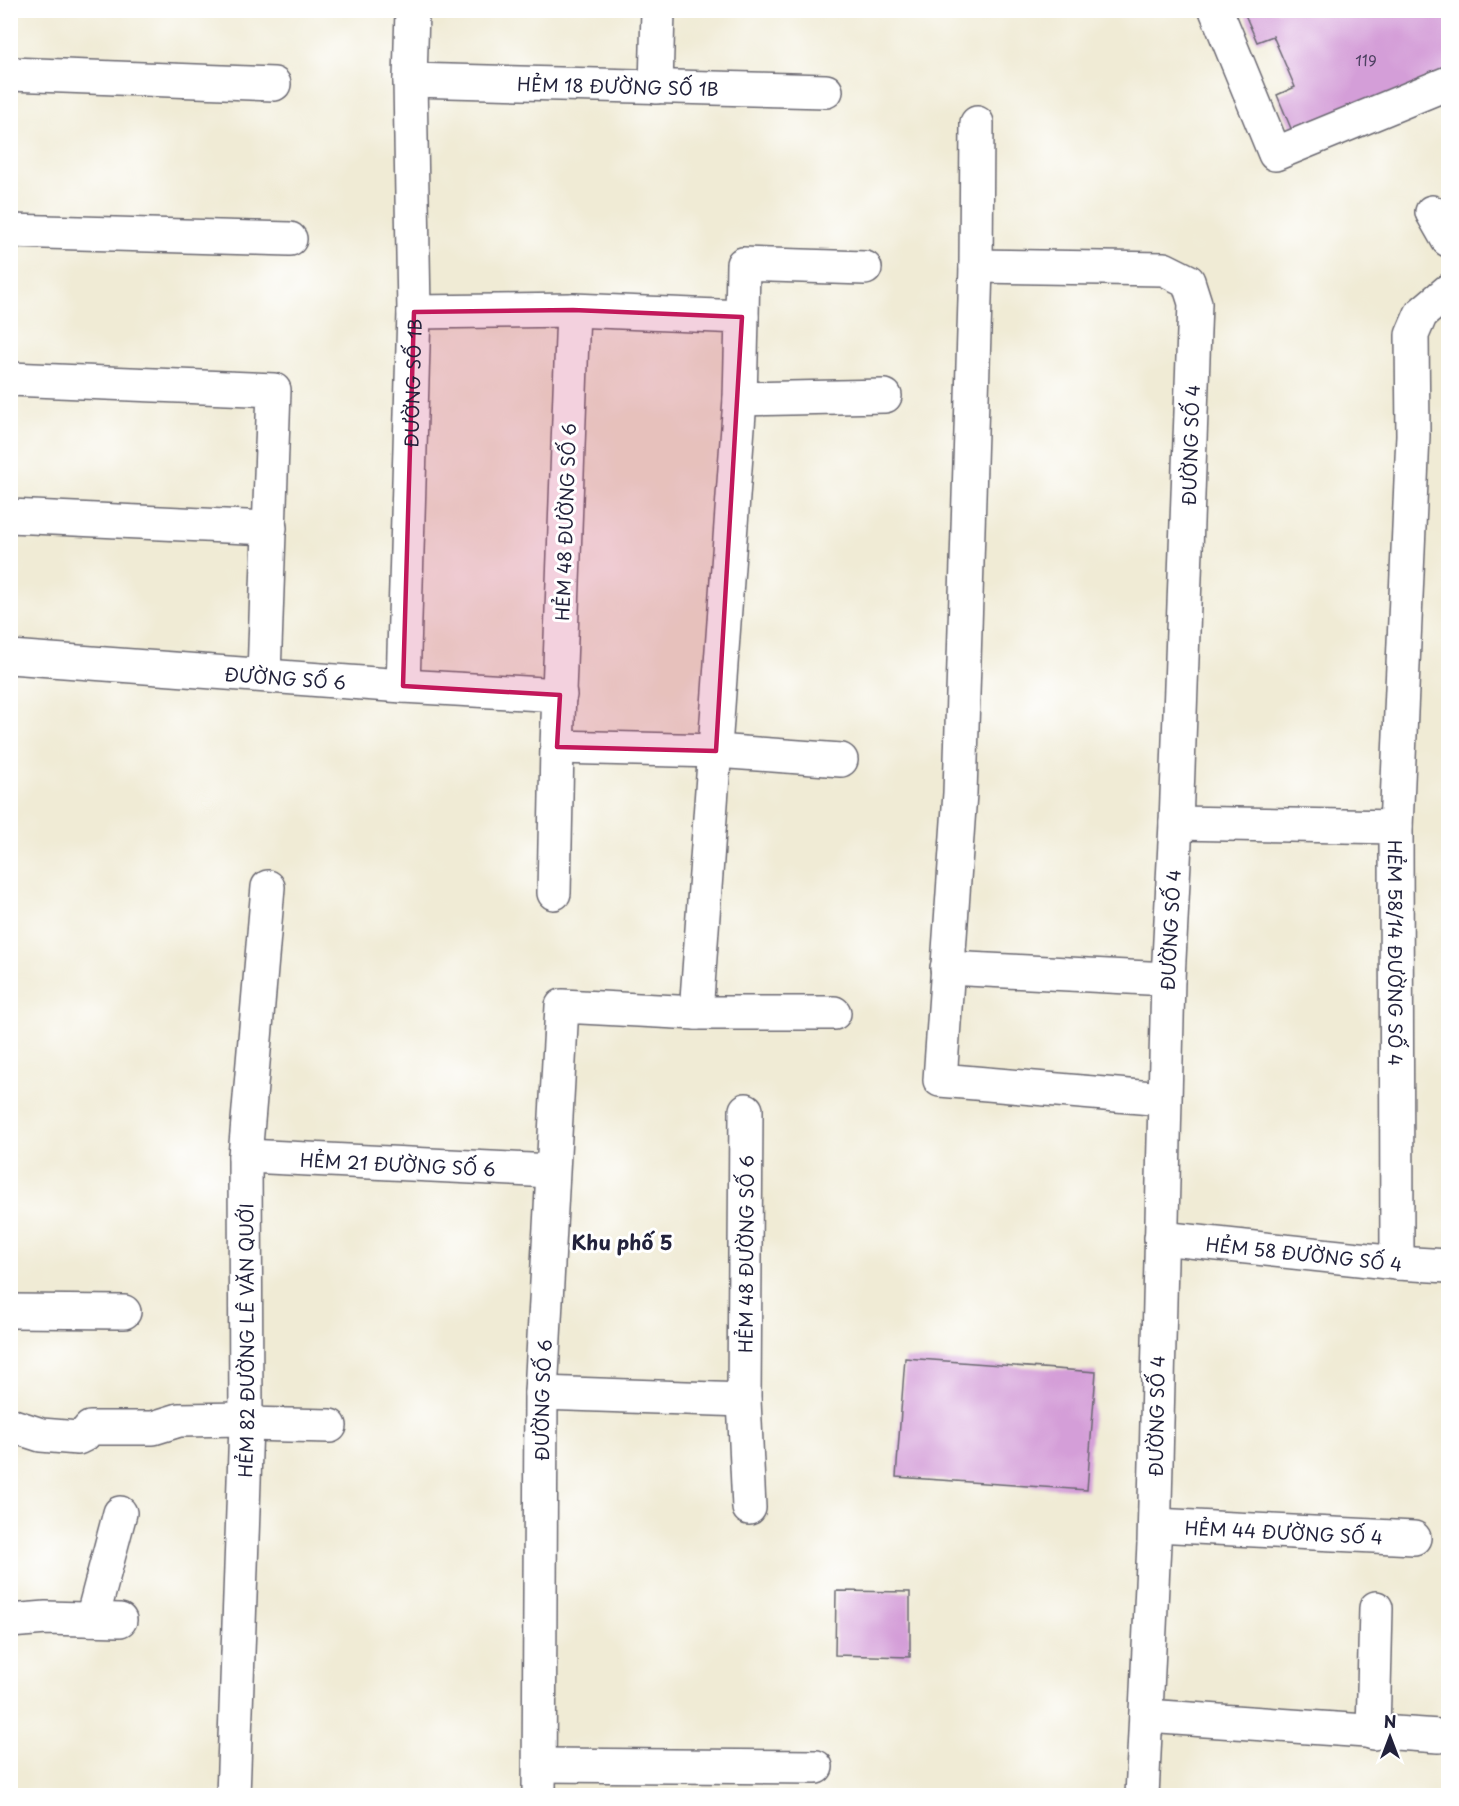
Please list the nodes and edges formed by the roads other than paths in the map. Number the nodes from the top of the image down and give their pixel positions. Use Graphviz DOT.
graph roads {
  1 [pos="412,10"];
  2 [pos="658,10"];
  3 [pos="1216,10"];
  4 [pos="10,74"];
  5 [pos="410,80"];
  6 [pos="1449,83"];
  7 [pos="274,84"];
  8 [pos="656,87"];
  9 [pos="826,91"];
  10 [pos="977,123"];
  11 [pos="1432,212"];
  12 [pos="10,231"];
  13 [pos="290,239"];
  14 [pos="1449,240"];
  15 [pos="976,266"];
  16 [pos="865,268"];
  17 [pos="1449,291"];
  18 [pos="573,310"];
  19 [pos="414,312"];
  20 [pos="742,317"];
  21 [pos="10,379"];
  22 [pos="885,396"];
  23 [pos="740,399"];
  24 [pos="10,516"];
  25 [pos="270,528"];
  26 [pos="10,657"];
  27 [pos="264,675"];
  28 [pos="403,686"];
  29 [pos="560,695"];
  30 [pos="557,747"];
  31 [pos="716,752"];
  32 [pos="841,760"];
  33 [pos="1176,823"];
  34 [pos="1396,827"];
  35 [pos="268,887"];
  36 [pos="554,893"];
  37 [pos="947,968"];
  38 [pos="1168,979"];
  39 [pos="696,1013"];
  40 [pos="834,1013"];
  41 [pos="1164,1100"];
  42 [pos="746,1110"];
  43 [pos="245,1156"];
  44 [pos="551,1171"];
  45 [pos="1161,1238"];
  46 [pos="1397,1263"];
  47 [pos="1449,1266"];
  48 [pos="10,1311"];
  49 [pos="124,1312"];
  50 [pos="541,1393"];
  51 [pos="744,1400"];
  52 [pos="246,1422"];
  53 [pos="10,1425"];
  54 [pos="330,1426"];
  55 [pos="749,1508"];
  56 [pos="120,1513"];
  57 [pos="1155,1525"];
  58 [pos="1414,1539"];
  59 [pos="1376,1608"];
  60 [pos="10,1621"];
  61 [pos="1146,1716"];
  62 [pos="1373,1733"];
  63 [pos="1439,1737"];
  64 [pos="816,1767"];
  65 [pos="539,1780"];
  66 [pos="233,1796"];
  67 [pos="1142,1796"];
  1 -- 5 [label="street"];
  2 -- 8 [label="street"];
  3 -- 6 [label="street"];
  4 -- 7 [label="street"];
  5 -- 8 [label="street, HẺM 18 ĐƯỜNG SỐ 1B"];
  5 -- 19 [label="street, ĐƯỜNG SỐ 1B"];
  8 -- 9 [label="street, HẺM 18 ĐƯỜNG SỐ 1B"];
  10 -- 15 [label="street"];
  11 -- 14 [label="street"];
  12 -- 13 [label="street"];
  15 -- 33 [label="street, ĐƯỜNG SỐ 4"];
  15 -- 37 [label="street"];
  16 -- 20 [label="street"];
  17 -- 34 [label="street"];
  18 -- 19 [label="street"];
  18 -- 20 [label="street"];
  18 -- 29 [label="street, HẺM 48 ĐƯỜNG SỐ 6"];
  19 -- 28 [label="street, ĐƯỜNG SỐ 1B"];
  20 -- 23 [label="street"];
  21 -- 25 [label="street"];
  22 -- 23 [label="street"];
  23 -- 31 [label="street"];
  24 -- 25 [label="street"];
  25 -- 27 [label="street"];
  26 -- 27 [label="street, ĐƯỜNG SỐ 6"];
  27 -- 28 [label="street, ĐƯỜNG SỐ 6"];
  28 -- 29 [label="street, ĐƯỜNG SỐ 6"];
  29 -- 30 [label="street, HẺM 48 ĐƯỜNG SỐ 6"];
  30 -- 31 [label="street"];
  30 -- 36 [label="street, HẺM 48 ĐƯỜNG SỐ 6"];
  31 -- 32 [label="street"];
  31 -- 39 [label="street"];
  33 -- 34 [label="street, HẺM 58/14 ĐƯỜNG SỐ 4"];
  33 -- 38 [label="street, ĐƯỜNG SỐ 4"];
  34 -- 46 [label="street, HẺM 58/14 ĐƯỜNG SỐ 4"];
  35 -- 43 [label="street, HẺM 82 ĐƯỜNG LÊ VĂN QUỚI"];
  37 -- 38 [label="street"];
  37 -- 41 [label="street"];
  38 -- 41 [label="street, ĐƯỜNG SỐ 4"];
  39 -- 40 [label="street"];
  39 -- 44 [label="street, ĐƯỜNG SỐ 6"];
  41 -- 45 [label="street, ĐƯỜNG SỐ 4"];
  42 -- 51 [label="street, HẺM 48 ĐƯỜNG SỐ 6"];
  43 -- 44 [label="street, HẺM 21 ĐƯỜNG SỐ 6"];
  43 -- 52 [label="street, HẺM 82 ĐƯỜNG LÊ VĂN QUỚI"];
  44 -- 50 [label="street, ĐƯỜNG SỐ 6"];
  45 -- 46 [label="street, HẺM 58 ĐƯỜNG SỐ 4"];
  45 -- 57 [label="street, ĐƯỜNG SỐ 4"];
  46 -- 47 [label="street, HẺM 58 ĐƯỜNG SỐ 4"];
  48 -- 49 [label="street"];
  50 -- 51 [label="street"];
  50 -- 65 [label="street, ĐƯỜNG SỐ 6"];
  51 -- 55 [label="street, HẺM 48 ĐƯỜNG SỐ 6"];
  52 -- 53 [label="street"];
  52 -- 54 [label="street"];
  52 -- 66 [label="street, HẺM 82 ĐƯỜNG LÊ VĂN QUỚI"];
  56 -- 60 [label="street"];
  57 -- 58 [label="street, HẺM 44 ĐƯỜNG SỐ 4"];
  57 -- 61 [label="street, ĐƯỜNG SỐ 4"];
  59 -- 62 [label="street"];
  61 -- 62 [label="street"];
  61 -- 67 [label="street, ĐƯỜNG SỐ 4"];
  62 -- 63 [label="street"];
  64 -- 65 [label="street"];
}
